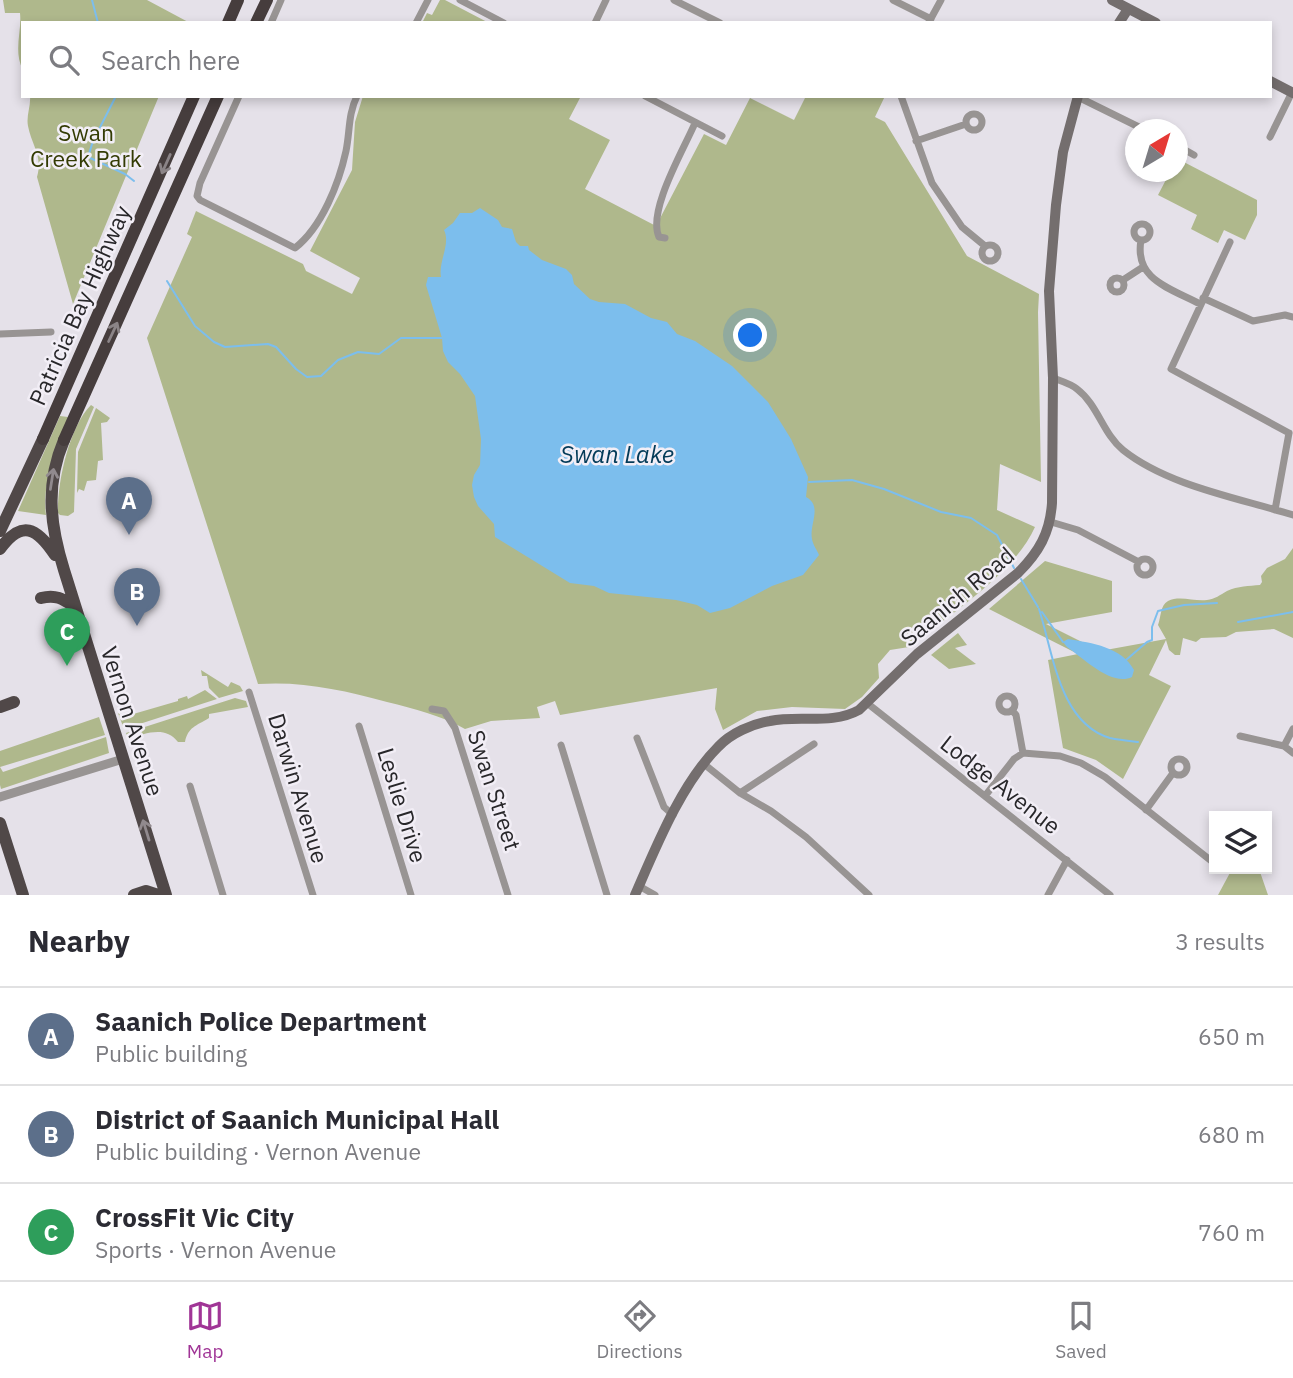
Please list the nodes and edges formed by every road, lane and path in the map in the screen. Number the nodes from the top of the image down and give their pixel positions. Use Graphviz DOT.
graph roads {
  1 [pos="232,0"];
  2 [pos="238,0"];
  3 [pos="261,0"];
  4 [pos="267,0"];
  5 [pos="281,0"];
  6 [pos="428,0"];
  7 [pos="460,0"];
  8 [pos="606,0"];
  9 [pos="674,0"];
  10 [pos="893,0"];
  11 [pos="941,0"];
  12 [pos="1112,0"];
  13 [pos="1131,4"];
  14 [pos="223,21"];
  15 [pos="229,21"];
  16 [pos="254,21"];
  17 [pos="254,21"];
  18 [pos="272,21"];
  19 [pos="417,21"];
  20 [pos="500,21"];
  21 [pos="595,21"];
  22 [pos="716,21"];
  23 [pos="930,21"];
  24 [pos="1120,21"];
  25 [pos="1153,21"];
  26 [pos="1272,82"];
  27 [pos="1292,93"];
  28 [pos="193,98"];
  29 [pos="217,98"];
  30 [pos="238,98"];
  31 [pos="356,98"];
  32 [pos="649,98"];
  33 [pos="902,98"];
  34 [pos="1077,98"];
  35 [pos="1082,98"];
  36 [pos="1125,120"];
  37 [pos="695,122"];
  38 [pos="966,124"];
  39 [pos="722,136"];
  40 [pos="1270,137"];
  41 [pos="916,141"];
  42 [pos="1188,152"];
  43 [pos="1194,155"];
  44 [pos="665,238"];
  45 [pos="1141,240"];
  46 [pos="1230,242"];
  47 [pos="985,246"];
  48 [pos="1143,267"];
  49 [pos="1123,280"];
  50 [pos="1201,301"];
  51 [pos="1293,317"];
  52 [pos="51,332"];
  53 [pos="0,334"];
  54 [pos="1053,378"];
  55 [pos="1291,432"];
  56 [pos="43,439"];
  57 [pos="0,508"];
  58 [pos="1275,510"];
  59 [pos="1293,515"];
  60 [pos="51,519"];
  61 [pos="1051,522"];
  62 [pos="0,530"];
  63 [pos="0,549"];
  64 [pos="1139,562"];
  65 [pos="62,564"];
  66 [pos="41,598"];
  67 [pos="75,607"];
  68 [pos="99,681"];
  69 [pos="249,692"];
  70 [pos="89,694"];
  71 [pos="14,702"];
  72 [pos="867,703"];
  73 [pos="0,707"];
  74 [pos="432,709"];
  75 [pos="1012,710"];
  76 [pos="359,726"];
  77 [pos="1293,729"];
  78 [pos="1241,736"];
  79 [pos="637,738"];
  80 [pos="814,744"];
  81 [pos="561,745"];
  82 [pos="1284,746"];
  83 [pos="121,753"];
  84 [pos="1023,753"];
  85 [pos="1293,753"];
  86 [pos="704,764"];
  87 [pos="1173,772"];
  88 [pos="190,786"];
  89 [pos="740,793"];
  90 [pos="985,796"];
  91 [pos="0,797"];
  92 [pos="1146,810"];
  93 [pos="673,815"];
  94 [pos="0,823"];
  95 [pos="1209,859"];
  96 [pos="1067,860"];
  97 [pos="637,890"];
  98 [pos="23,895"];
  99 [pos="134,895"];
  100 [pos="159,895"];
  101 [pos="166,895"];
  102 [pos="223,895"];
  103 [pos="313,895"];
  104 [pos="411,895"];
  105 [pos="509,895"];
  106 [pos="607,895"];
  107 [pos="655,895"];
  108 [pos="869,895"];
  109 [pos="1048,895"];
  110 [pos="1110,895"];
  1 -- 14 [label="highway"];
  2 -- 15 [label="highway"];
  3 -- 16 [label="highway"];
  4 -- 17 [label="highway"];
  5 -- 18 [label="street"];
  6 -- 19 [label="street"];
  7 -- 20 [label="street"];
  8 -- 21 [label="street"];
  9 -- 22 [label="street"];
  10 -- 23 [label="street"];
  11 -- 23 [label="street"];
  12 -- 13 [label="main road"];
  13 -- 24 [label="main road"];
  13 -- 25 [label="main road"];
  26 -- 27 [label="main road"];
  27 -- 40 [label="street"];
  28 -- 56 [label="highway, Patricia Bay Highway, one-way"];
  60 -- 29 [label="highway, Patricia Bay Highway, one-way"];
  30 -- 31 [label="street"];
  32 -- 37 [label="street"];
  33 -- 41 [label="street"];
  34 -- 54 [label="main road, Saanich Road"];
  35 -- 36 [label="street"];
  37 -- 39 [label="street"];
  37 -- 44 [label="street"];
  38 -- 41 [label="street"];
  41 -- 47 [label="street"];
  42 -- 43 [label="street"];
  45 -- 48 [label="street"];
  46 -- 50 [label="street"];
  48 -- 49 [label="street"];
  48 -- 50 [label="street"];
  50 -- 51 [label="street"];
  50 -- 55 [label="street"];
  52 -- 53 [label="street"];
  54 -- 58 [label="street"];
  54 -- 61 [label="main road, Saanich Road"];
  55 -- 58 [label="street"];
  56 -- 57 [label="highway"];
  56 -- 62 [label="highway, Patricia Bay Highway"];
  58 -- 59 [label="street"];
  60 -- 65 [label="highway, Vernon Avenue"];
  61 -- 64 [label="street"];
  61 -- 72 [label="main road, Saanich Road"];
  63 -- 65 [label="highway"];
  65 -- 67 [label="highway, Vernon Avenue"];
  66 -- 67 [label="highway"];
  67 -- 68 [label="highway, Vernon Avenue"];
  68 -- 70 [label="highway"];
  68 -- 83 [label="highway, Vernon Avenue"];
  69 -- 103 [label="street, Darwin Avenue"];
  71 -- 73 [label="highway"];
  72 -- 86 [label="main road, Saanich Road"];
  72 -- 90 [label="street, Lodge Avenue"];
  74 -- 105 [label="street, Swan Street"];
  75 -- 84 [label="street"];
  76 -- 104 [label="street, Leslie Drive"];
  77 -- 82 [label="street"];
  78 -- 82 [label="street"];
  79 -- 93 [label="street"];
  80 -- 89 [label="street"];
  81 -- 106 [label="street"];
  82 -- 85 [label="street"];
  83 -- 91 [label="street"];
  101 -- 83 [label="highway, Vernon Avenue, one-way"];
  84 -- 90 [label="street"];
  84 -- 92 [label="street"];
  86 -- 89 [label="street"];
  86 -- 93 [label="main road, Saanich Road"];
  87 -- 92 [label="street"];
  88 -- 102 [label="street"];
  89 -- 108 [label="street"];
  90 -- 96 [label="street, Lodge Avenue"];
  92 -- 95 [label="street"];
  93 -- 97 [label="main road, Saanich Road"];
  94 -- 98 [label="highway"];
  96 -- 109 [label="street"];
  96 -- 110 [label="street, Lodge Avenue"];
  97 -- 107 [label="street"];
  99 -- 100 [label="highway"];
}
